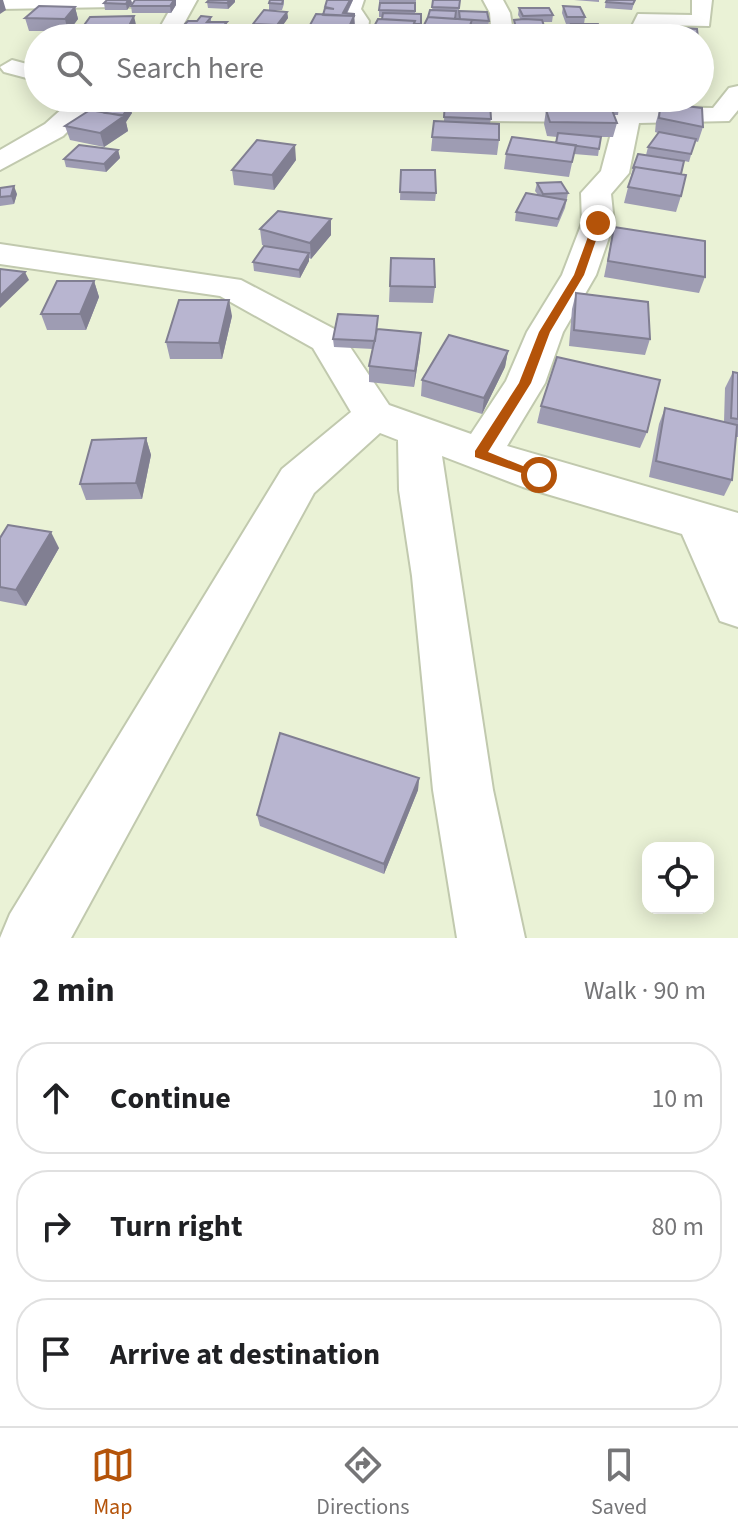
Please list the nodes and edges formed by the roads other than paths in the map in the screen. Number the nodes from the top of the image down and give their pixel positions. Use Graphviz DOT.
graph roads {
  1 [pos="186,0"];
  2 [pos="354,0"];
  3 [pos="493,0"];
  4 [pos="702,0"];
  5 [pos="0,3"];
  6 [pos="173,24"];
  7 [pos="358,24"];
  8 [pos="501,24"];
  9 [pos="643,24"];
  10 [pos="12,67"];
  11 [pos="24,70"];
  12 [pos="738,93"];
  13 [pos="74,112"];
  14 [pos="511,112"];
  15 [pos="629,112"];
  16 [pos="680,112"];
  17 [pos="487,113"];
  18 [pos="0,162"];
  19 [pos="0,254"];
  20 [pos="397,422"];
  21 [pos="480,454"];
  22 [pos="719,526"];
  23 [pos="738,605"];
  24 [pos="34,938"];
  25 [pos="491,938"];
  1 -- 5 [label="street"];
  1 -- 6 [label="street"];
  2 -- 7 [label="street"];
  3 -- 8 [label="street"];
  4 -- 9 [label="street"];
  10 -- 11 [label="street"];
  12 -- 16 [label="street"];
  13 -- 18 [label="street"];
  14 -- 17 [label="street"];
  15 -- 21 [label="street"];
  19 -- 20 [label="street"];
  20 -- 21 [label="street"];
  20 -- 24 [label="street"];
  20 -- 25 [label="street"];
  21 -- 22 [label="street"];
  22 -- 23 [label="street"];
}
